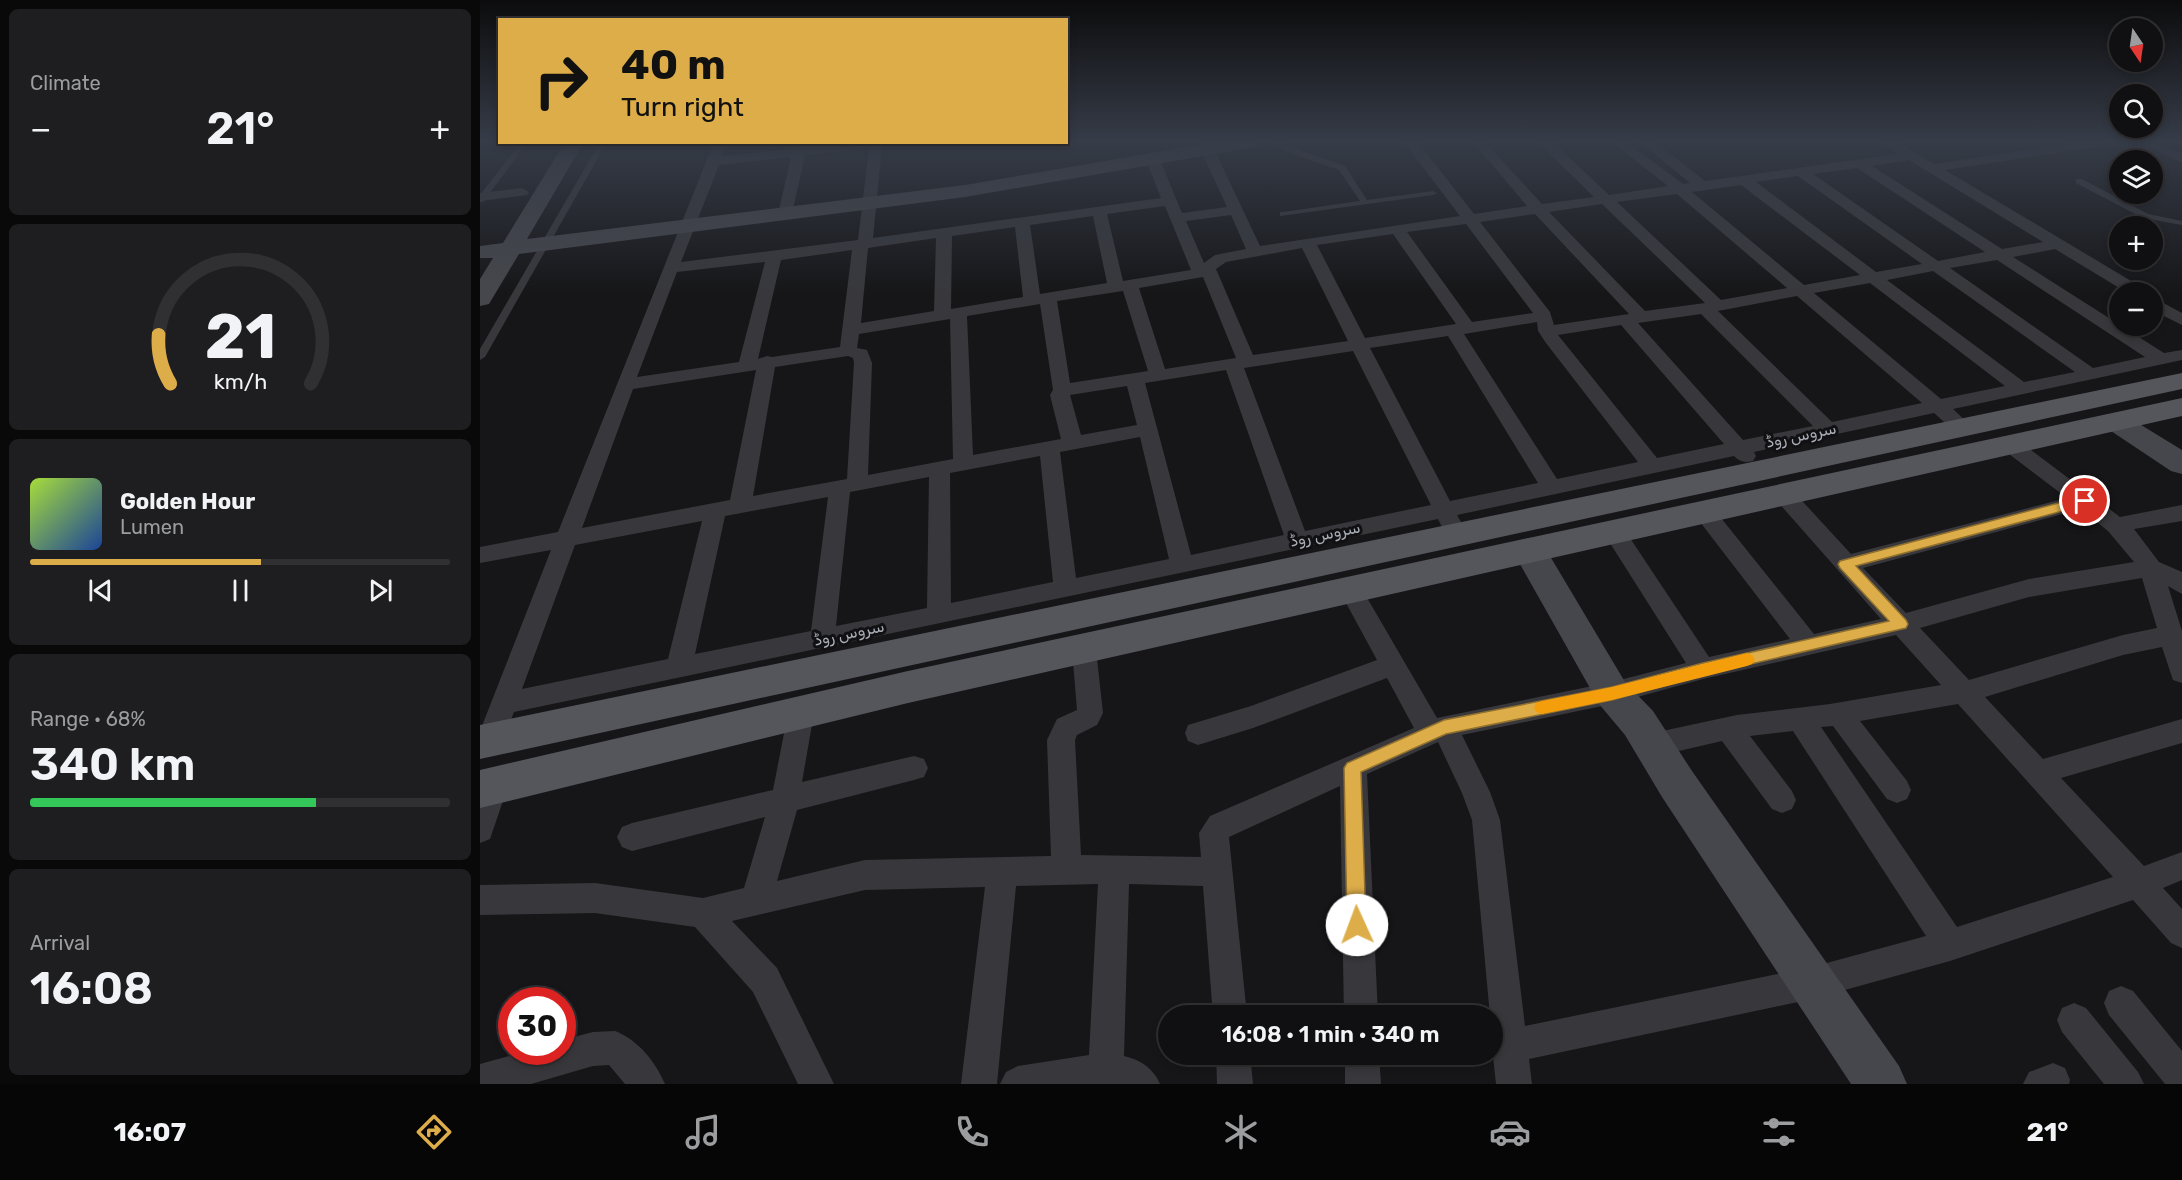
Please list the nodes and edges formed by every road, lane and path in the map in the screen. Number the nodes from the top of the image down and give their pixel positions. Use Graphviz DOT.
graph roads {
  1 [pos="522,192"];
  2 [pos="518,193"];
  3 [pos="545,193"];
  4 [pos="574,193"];
  5 [pos="702,193"];
  6 [pos="790,193"];
  7 [pos="871,193"];
  8 [pos="952,193"];
  9 [pos="1168,193"];
  10 [pos="1228,193"];
  11 [pos="1359,193"];
  12 [pos="1433,193"];
  13 [pos="1449,193"];
  14 [pos="1523,193"];
  15 [pos="1599,193"];
  16 [pos="1653,193"];
  17 [pos="1684,193"];
  18 [pos="1760,193"];
  19 [pos="1831,193"];
  20 [pos="1903,193"];
  21 [pos="1972,193"];
  22 [pos="2101,193"];
  23 [pos="481,198"];
  24 [pos="1606,199"];
  25 [pos="1170,201"];
  26 [pos="1365,202"];
  27 [pos="870,203"];
  28 [pos="1537,208"];
  29 [pos="1236,210"];
  30 [pos="1099,211"];
  31 [pos="785,214"];
  32 [pos="1283,214"];
  33 [pos="1177,218"];
  34 [pos="1468,218"];
  35 [pos="1022,222"];
  36 [pos="2182,223"];
  37 [pos="689,226"];
  38 [pos="1396,229"];
  39 [pos="944,233"];
  40 [pos="1307,242"];
  41 [pos="545,243"];
  42 [pos="863,244"];
  43 [pos="2057,244"];
  44 [pos="512,248"];
  45 [pos="1255,251"];
  46 [pos="481,254"];
  47 [pos="1998,255"];
  48 [pos="774,256"];
  49 [pos="1936,266"];
  50 [pos="672,268"];
  51 [pos="1204,271"];
  52 [pos="1872,278"];
  53 [pos="2120,282"];
  54 [pos="1123,286"];
  55 [pos="1801,290"];
  56 [pos="480,299"];
  57 [pos="1040,299"];
  58 [pos="1712,307"];
  59 [pos="2163,309"];
  60 [pos="950,314"];
  61 [pos="1634,319"];
  62 [pos="2182,320"];
  63 [pos="1546,323"];
  64 [pos="1460,328"];
  65 [pos="851,330"];
  66 [pos="1360,344"];
  67 [pos="848,351"];
  68 [pos="2182,355"];
  69 [pos="480,357"];
  70 [pos="1239,362"];
  71 [pos="758,363"];
  72 [pos="2171,370"];
  73 [pos="2090,374"];
  74 [pos="1158,375"];
  75 [pos="1136,379"];
  76 [pos="625,384"];
  77 [pos="2020,388"];
  78 [pos="1062,390"];
  79 [pos="1936,406"];
  80 [pos="2182,407"];
  81 [pos="2118,423"];
  82 [pos="1961,426"];
  83 [pos="1148,429"];
  84 [pos="1827,429"];
  85 [pos="1072,441"];
  86 [pos="1049,446"];
  87 [pos="2012,446"];
  88 [pos="1749,459"];
  89 [pos="963,464"];
  90 [pos="2182,464"];
  91 [pos="1653,467"];
  92 [pos="940,468"];
  93 [pos="848,485"];
  94 [pos="1552,488"];
  95 [pos="1785,496"];
  96 [pos="2085,501"];
  97 [pos="740,506"];
  98 [pos="716,510"];
  99 [pos="1706,513"];
  100 [pos="2182,513"];
  101 [pos="1450,521"];
  102 [pos="2116,525"];
  103 [pos="1614,532"];
  104 [pos="568,538"];
  105 [pos="1297,539"];
  106 [pos="1529,550"];
  107 [pos="480,555"];
  108 [pos="1845,564"];
  109 [pos="1182,565"];
  110 [pos="2151,568"];
  111 [pos="2182,585"];
  112 [pos="1066,589"];
  113 [pos="1352,590"];
  114 [pos="939,615"];
  115 [pos="1901,624"];
  116 [pos="2172,635"];
  117 [pos="1809,646"];
  118 [pos="1084,650"];
  119 [pos="825,653"];
  120 [pos="1393,665"];
  121 [pos="679,668"];
  122 [pos="1703,669"];
  123 [pos="2182,673"];
  124 [pos="1965,692"];
  125 [pos="1612,693"];
  126 [pos="506,703"];
  127 [pos="812,710"];
  128 [pos="1839,714"];
  129 [pos="1800,719"];
  130 [pos="1728,728"];
  131 [pos="1437,730"];
  132 [pos="2182,731"];
  133 [pos="1198,733"];
  134 [pos="485,741"];
  135 [pos="1653,745"];
  136 [pos="914,768"];
  137 [pos="1353,768"];
  138 [pos="2040,772"];
  139 [pos="487,788"];
  140 [pos="1897,790"];
  141 [pos="785,800"];
  142 [pos="1782,800"];
  143 [pos="480,829"];
  144 [pos="632,837"];
  145 [pos="2182,866"];
  146 [pos="1114,869"];
  147 [pos="1067,871"];
  148 [pos="1002,872"];
  149 [pos="1218,872"];
  150 [pos="2139,883"];
  151 [pos="756,899"];
  152 [pos="480,900"];
  153 [pos="703,913"];
  154 [pos="2182,932"];
  155 [pos="1950,945"];
  156 [pos="1812,983"];
  157 [pos="2121,1003"];
  158 [pos="1229,1005"];
  159 [pos="1360,1005"];
  160 [pos="2074,1020"];
  161 [pos="1509,1046"];
  162 [pos="1234,1065"];
  163 [pos="1362,1065"];
  164 [pos="1106,1070"];
  165 [pos="540,1075"];
  166 [pos="2182,1078"];
  167 [pos="480,1081"];
  168 [pos="646,1084"];
  169 [pos="816,1084"];
  170 [pos="979,1084"];
  171 [pos="1017,1084"];
  172 [pos="1142,1084"];
  173 [pos="1235,1084"];
  174 [pos="1363,1084"];
  175 [pos="1514,1084"];
  176 [pos="1881,1084"];
  177 [pos="2126,1084"];
  1 -- 46 [label="street"];
  2 -- 23 [label="street"];
  3 -- 44 [label="street"];
  4 -- 41 [label="lane"];
  5 -- 37 [label="street"];
  6 -- 31 [label="street"];
  7 -- 27 [label="street"];
  8 -- 27 [label="street"];
  9 -- 25 [label="street"];
  10 -- 29 [label="street"];
  11 -- 26 [label="lane"];
  12 -- 26 [label="lane"];
  13 -- 34 [label="street"];
  14 -- 28 [label="street"];
  15 -- 24 [label="street"];
  16 -- 24 [label="street"];
  17 -- 55 [label="street"];
  18 -- 52 [label="street"];
  19 -- 49 [label="street"];
  20 -- 47 [label="street"];
  21 -- 43 [label="street"];
  22 -- 36 [label="lane"];
  24 -- 28 [label="street"];
  24 -- 58 [label="street"];
  25 -- 30 [label="street"];
  25 -- 33 [label="street"];
  26 -- 32 [label="lane"];
  27 -- 31 [label="street"];
  27 -- 42 [label="street"];
  28 -- 34 [label="street"];
  28 -- 61 [label="street"];
  29 -- 33 [label="street"];
  29 -- 45 [label="street"];
  30 -- 35 [label="street"];
  30 -- 54 [label="street"];
  31 -- 37 [label="street"];
  33 -- 51 [label="street"];
  34 -- 38 [label="street"];
  34 -- 63 [label="street"];
  35 -- 39 [label="street"];
  35 -- 57 [label="street"];
  37 -- 41 [label="street"];
  37 -- 50 [label="street"];
  38 -- 40 [label="street"];
  38 -- 64 [label="street"];
  39 -- 42 [label="street"];
  39 -- 60 [label="street"];
  40 -- 45 [label="street"];
  40 -- 66 [label="street"];
  41 -- 44 [label="street"];
  41 -- 69 [label="lane"];
  42 -- 48 [label="street"];
  42 -- 65 [label="street"];
  43 -- 47 [label="street"];
  43 -- 53 [label="street"];
  44 -- 46 [label="street"];
  44 -- 56 [label="street"];
  45 -- 51 [label="street"];
  47 -- 49 [label="street"];
  47 -- 72 [label="street"];
  48 -- 50 [label="street"];
  48 -- 71 [label="street"];
  49 -- 52 [label="street"];
  49 -- 73 [label="street"];
  50 -- 76 [label="street"];
  51 -- 54 [label="street"];
  51 -- 70 [label="street"];
  52 -- 55 [label="street"];
  52 -- 77 [label="street"];
  54 -- 57 [label="street"];
  54 -- 74 [label="street"];
  55 -- 58 [label="street"];
  55 -- 79 [label="street"];
  57 -- 60 [label="street"];
  57 -- 78 [label="street"];
  58 -- 61 [label="street"];
  58 -- 84 [label="street"];
  59 -- 62 [label="street"];
  60 -- 65 [label="street"];
  60 -- 89 [label="street"];
  61 -- 63 [label="street"];
  61 -- 88 [label="street"];
  63 -- 64 [label="street"];
  63 -- 91 [label="street"];
  64 -- 66 [label="street"];
  64 -- 94 [label="street"];
  65 -- 67 [label="street"];
  66 -- 70 [label="street"];
  66 -- 101 [label="street"];
  67 -- 71 [label="street"];
  67 -- 93 [label="street"];
  68 -- 72 [label="street, سروس روڈ"];
  70 -- 74 [label="street"];
  70 -- 105 [label="street"];
  71 -- 76 [label="street"];
  71 -- 97 [label="street"];
  72 -- 73 [label="street, سروس روڈ"];
  72 -- 82 [label="main road"];
  73 -- 77 [label="street, سروس روڈ"];
  74 -- 75 [label="street"];
  75 -- 78 [label="street"];
  75 -- 83 [label="street"];
  76 -- 104 [label="street"];
  77 -- 79 [label="street, سروس روڈ"];
  78 -- 85 [label="street"];
  79 -- 82 [label="street"];
  79 -- 84 [label="street, سروس روڈ"];
  80 -- 81 [label="main road"];
  81 -- 87 [label="main road"];
  81 -- 90 [label="street"];
  82 -- 88 [label="main road"];
  83 -- 85 [label="street"];
  83 -- 109 [label="street"];
  84 -- 88 [label="street, سروس روڈ"];
  85 -- 86 [label="street"];
  86 -- 89 [label="street"];
  86 -- 112 [label="street"];
  87 -- 95 [label="main road"];
  87 -- 96 [label="street"];
  88 -- 91 [label="street, سروس روڈ"];
  88 -- 101 [label="main road"];
  89 -- 92 [label="street"];
  91 -- 94 [label="street, سروس روڈ"];
  92 -- 93 [label="street"];
  92 -- 114 [label="street"];
  93 -- 97 [label="street"];
  93 -- 119 [label="street"];
  94 -- 101 [label="street, سروس روڈ"];
  95 -- 99 [label="main road"];
  95 -- 108 [label="street"];
  96 -- 102 [label="street"];
  96 -- 108 [label="street"];
  97 -- 98 [label="street"];
  98 -- 104 [label="street"];
  98 -- 121 [label="street"];
  99 -- 103 [label="main road"];
  99 -- 117 [label="street"];
  100 -- 102 [label="street"];
  101 -- 105 [label="street, سروس روڈ"];
  101 -- 119 [label="main road"];
  102 -- 110 [label="street"];
  103 -- 106 [label="main road"];
  103 -- 122 [label="street"];
  104 -- 107 [label="street"];
  104 -- 126 [label="street"];
  105 -- 109 [label="street, سروس روڈ"];
  106 -- 113 [label="main road"];
  106 -- 125 [label="street"];
  108 -- 115 [label="street"];
  109 -- 112 [label="street, سروس روڈ"];
  110 -- 111 [label="street"];
  110 -- 115 [label="street"];
  110 -- 116 [label="street"];
  112 -- 114 [label="street, سروس روڈ"];
  113 -- 118 [label="main road"];
  113 -- 120 [label="street"];
  114 -- 119 [label="street, سروس روڈ"];
  115 -- 117 [label="street"];
  115 -- 124 [label="street"];
  116 -- 123 [label="street"];
  116 -- 124 [label="street"];
  117 -- 122 [label="street"];
  118 -- 127 [label="main road"];
  118 -- 147 [label="street"];
  119 -- 121 [label="street, سروس روڈ"];
  119 -- 127 [label="main road"];
  119 -- 134 [label="main road"];
  120 -- 131 [label="street"];
  120 -- 133 [label="street"];
  121 -- 126 [label="street, سروس روڈ"];
  122 -- 125 [label="street"];
  124 -- 128 [label="street"];
  124 -- 138 [label="street"];
  125 -- 131 [label="street"];
  125 -- 135 [label="street"];
  126 -- 134 [label="street"];
  127 -- 139 [label="main road"];
  127 -- 141 [label="street"];
  128 -- 129 [label="street"];
  128 -- 140 [label="street"];
  129 -- 130 [label="street"];
  129 -- 155 [label="street"];
  130 -- 135 [label="street"];
  130 -- 142 [label="street"];
  131 -- 137 [label="street"];
  131 -- 161 [label="street"];
  132 -- 138 [label="street"];
  135 -- 156 [label="street"];
  136 -- 141 [label="street"];
  137 -- 149 [label="street"];
  137 -- 159 [label="street"];
  138 -- 150 [label="street"];
  139 -- 143 [label="street"];
  141 -- 144 [label="street"];
  141 -- 151 [label="street"];
  145 -- 150 [label="street"];
  146 -- 147 [label="street"];
  146 -- 149 [label="street"];
  146 -- 164 [label="street"];
  147 -- 148 [label="street"];
  148 -- 151 [label="street"];
  148 -- 170 [label="street"];
  149 -- 158 [label="street"];
  150 -- 154 [label="street"];
  150 -- 155 [label="street"];
  151 -- 153 [label="street"];
  152 -- 153 [label="street"];
  153 -- 169 [label="street"];
  155 -- 156 [label="street"];
  156 -- 161 [label="street"];
  156 -- 176 [label="street"];
  157 -- 166 [label="street"];
  160 -- 177 [label="street"];
  161 -- 175 [label="street"];
  162 -- 173 [label="street"];
  163 -- 174 [label="street"];
  164 -- 171 [label="street"];
  164 -- 172 [label="street"];
  165 -- 167 [label="street"];
  165 -- 168 [label="street"];
}
